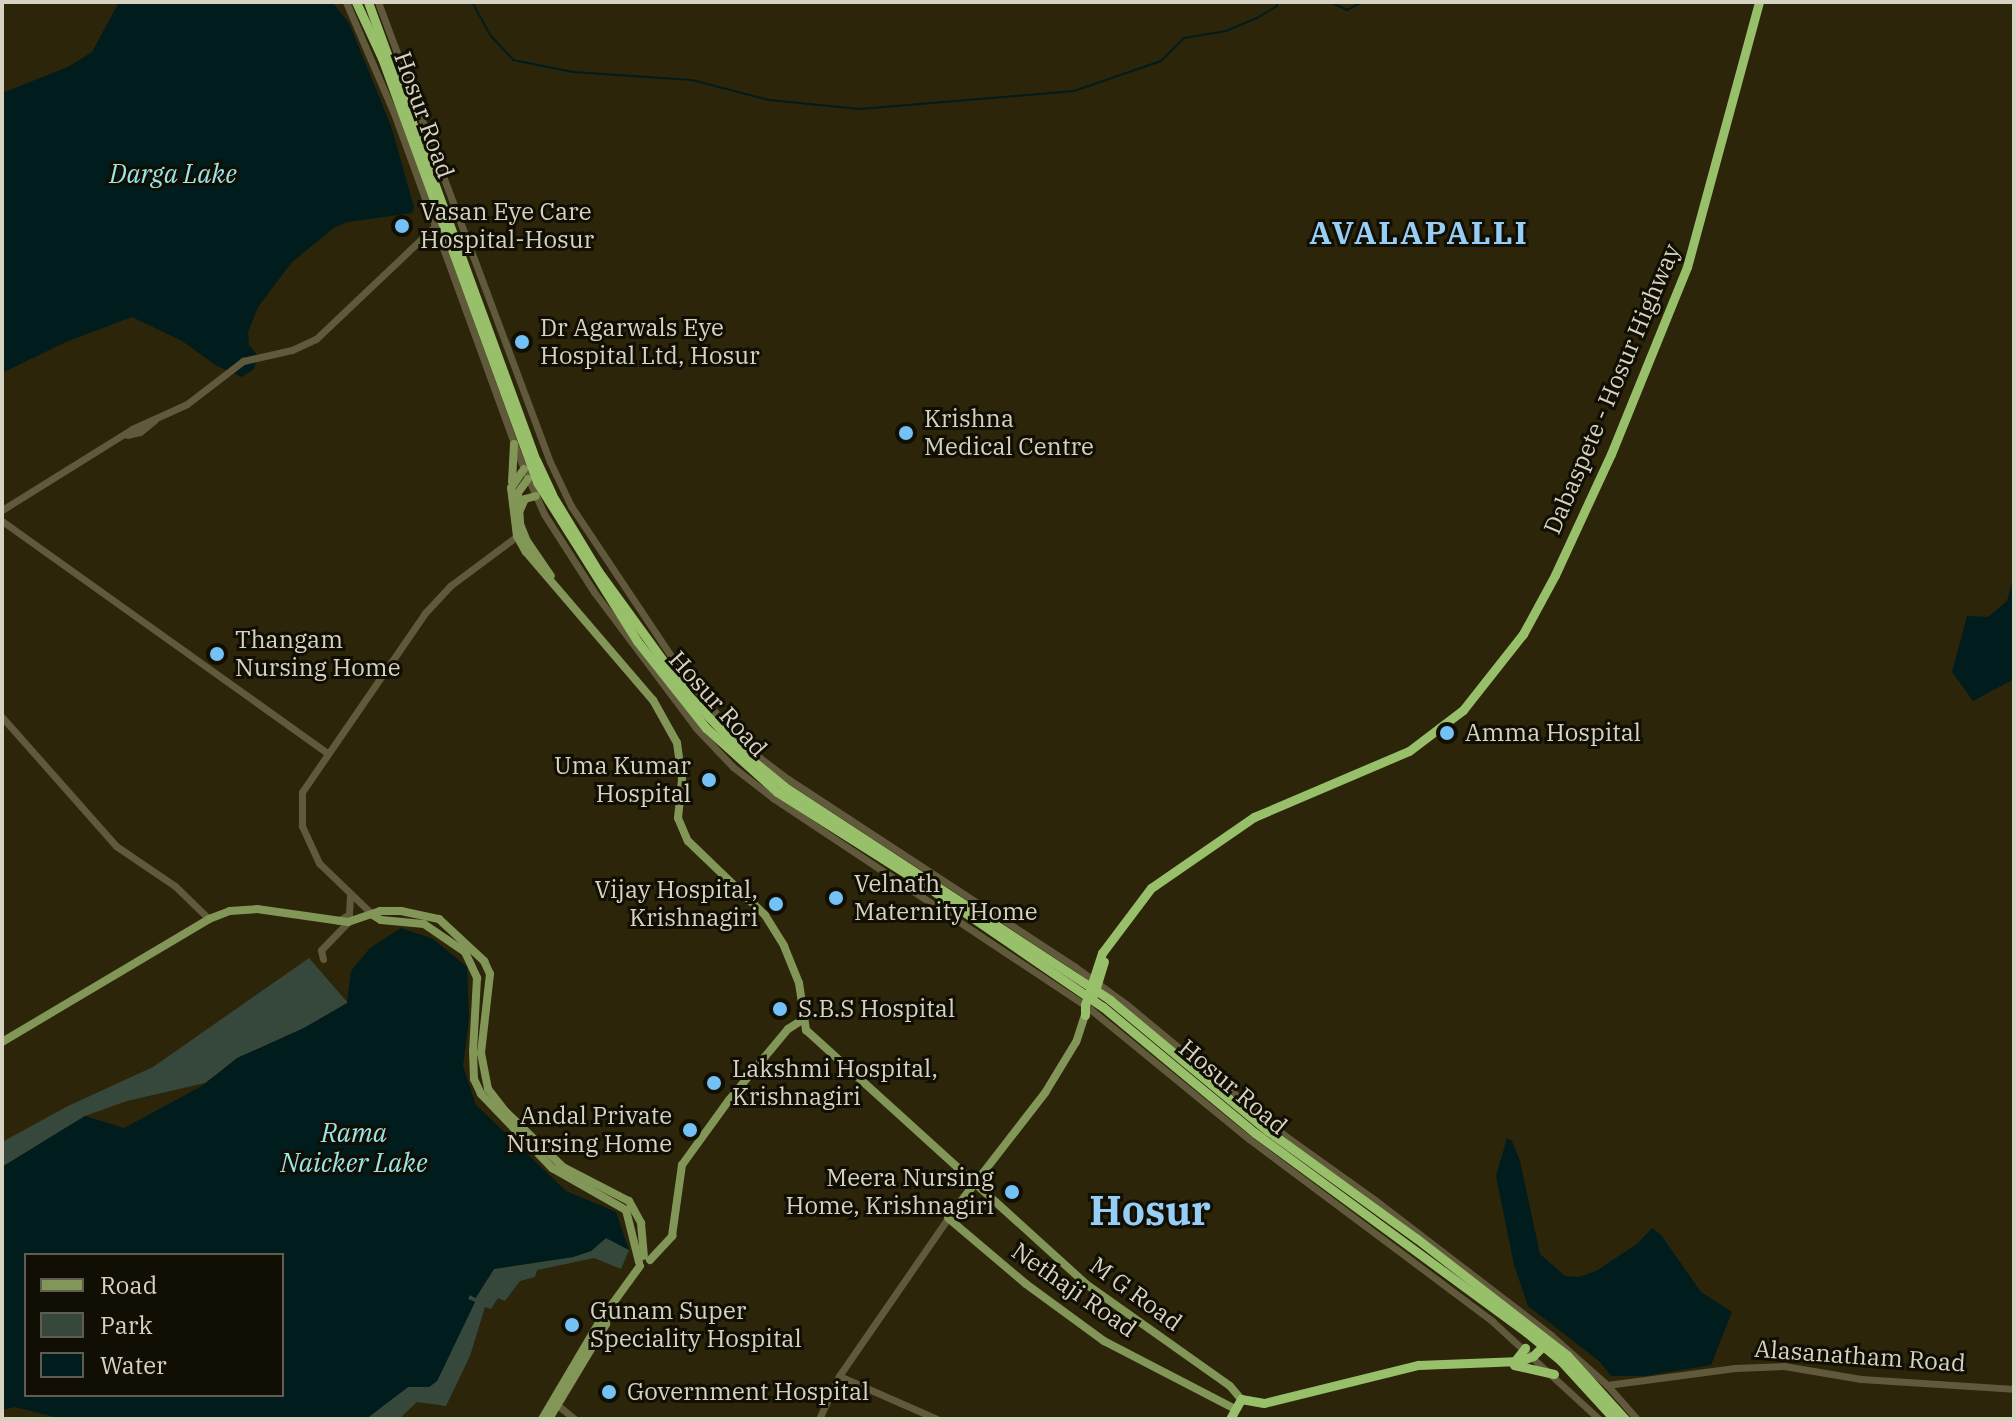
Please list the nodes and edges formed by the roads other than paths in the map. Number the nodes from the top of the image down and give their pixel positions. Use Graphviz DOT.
graph roads {
  1 [pos="346,2"];
  2 [pos="356,2"];
  3 [pos="368,2"];
  4 [pos="378,2"];
  5 [pos="1759,2"];
  6 [pos="434,227"];
  7 [pos="452,238"];
  8 [pos="496,318"];
  9 [pos="468,321"];
  10 [pos="504,338"];
  11 [pos="478,348"];
  12 [pos="514,444"];
  13 [pos="524,469"];
  14 [pos="528,479"];
  15 [pos="512,483"];
  16 [pos="536,496"];
  17 [pos="2,510"];
  18 [pos="519,516"];
  19 [pos="2,521"];
  20 [pos="520,534"];
  21 [pos="641,653"];
  22 [pos="685,683"];
  23 [pos="2,717"];
  24 [pos="326,752"];
  25 [pos="839,827"];
  26 [pos="350,894"];
  27 [pos="373,915"];
  28 [pos="209,919"];
  29 [pos="343,922"];
  30 [pos="323,959"];
  31 [pos="1095,980"];
  32 [pos="1087,1010"];
  33 [pos="804,1019"];
  34 [pos="2,1042"];
  35 [pos="976,1183"];
  36 [pos="1349,1195"];
  37 [pos="948,1218"];
  38 [pos="643,1259"];
  39 [pos="1552,1336"];
  40 [pos="1525,1348"];
  41 [pos="1533,1356"];
  42 [pos="1564,1357"];
  43 [pos="1508,1362"];
  44 [pos="1554,1374"];
  45 [pos="839,1376"];
  46 [pos="1607,1385"];
  47 [pos="2014,1389"];
  48 [pos="1239,1397"];
  49 [pos="557,1405"];
  50 [pos="1231,1406"];
  51 [pos="542,1419"];
  52 [pos="549,1419"];
  53 [pos="575,1419"];
  54 [pos="582,1419"];
  55 [pos="819,1419"];
  56 [pos="937,1419"];
  57 [pos="1224,1419"];
  58 [pos="1230,1419"];
  59 [pos="1599,1419"];
  60 [pos="1614,1419"];
  61 [pos="1625,1419"];
  62 [pos="1637,1419"];
  1 -- 6 [label="street"];
  2 -- 7 [label="highway, Hosur Road"];
  3 -- 7 [label="highway, Hosur Road"];
  4 -- 8 [label="street"];
  5 -- 31 [label="highway, Dabaspete - Hosur Highway"];
  6 -- 9 [label="street"];
  6 -- 17 [label="street"];
  7 -- 21 [label="highway, Hosur Road"];
  7 -- 22 [label="highway, Hosur Road"];
  8 -- 9 [label="street"];
  8 -- 10 [label="street"];
  9 -- 11 [label="street"];
  10 -- 11 [label="street"];
  10 -- 22 [label="street"];
  11 -- 12 [label="street"];
  12 -- 13 [label="street"];
  12 -- 15 [label="main road"];
  13 -- 14 [label="street"];
  13 -- 15 [label="main road"];
  14 -- 16 [label="street"];
  14 -- 18 [label="main road"];
  15 -- 20 [label="main road"];
  16 -- 18 [label="main road"];
  16 -- 21 [label="street"];
  18 -- 20 [label="main road"];
  19 -- 24 [label="street"];
  20 -- 24 [label="street"];
  20 -- 33 [label="main road"];
  21 -- 25 [label="highway, Hosur Road"];
  21 -- 32 [label="street"];
  22 -- 25 [label="highway, Hosur Road"];
  22 -- 31 [label="street"];
  23 -- 28 [label="street"];
  24 -- 26 [label="street"];
  25 -- 36 [label="highway, Hosur Road"];
  26 -- 27 [label="street"];
  26 -- 29 [label="street"];
  27 -- 29 [label="main road"];
  27 -- 38 [label="main road"];
  27 -- 38 [label="main road"];
  28 -- 29 [label="main road"];
  28 -- 34 [label="main road"];
  29 -- 30 [label="street"];
  31 -- 32 [label="highway"];
  31 -- 36 [label="street"];
  32 -- 35 [label="main road"];
  32 -- 36 [label="street"];
  33 -- 35 [label="main road, M G Road"];
  33 -- 38 [label="main road"];
  35 -- 37 [label="main road"];
  35 -- 48 [label="main road, M G Road"];
  36 -- 39 [label="street"];
  36 -- 40 [label="street"];
  36 -- 42 [label="highway, Hosur Road"];
  37 -- 45 [label="street"];
  37 -- 50 [label="main road, Nethaji Road"];
  38 -- 49 [label="main road"];
  39 -- 41 [label="highway"];
  39 -- 46 [label="street"];
  40 -- 41 [label="street"];
  40 -- 43 [label="highway"];
  41 -- 43 [label="highway"];
  41 -- 44 [label="street"];
  42 -- 60 [label="highway"];
  42 -- 61 [label="highway"];
  43 -- 44 [label="highway"];
  43 -- 48 [label="highway"];
  44 -- 59 [label="street"];
  45 -- 55 [label="street"];
  45 -- 56 [label="street"];
  46 -- 47 [label="street, Alasanatham Road"];
  46 -- 62 [label="street"];
  48 -- 50 [label="highway"];
  49 -- 51 [label="main road"];
  49 -- 52 [label="main road"];
  49 -- 53 [label="street"];
  49 -- 54 [label="street"];
  50 -- 57 [label="highway"];
  50 -- 58 [label="highway"];
}
